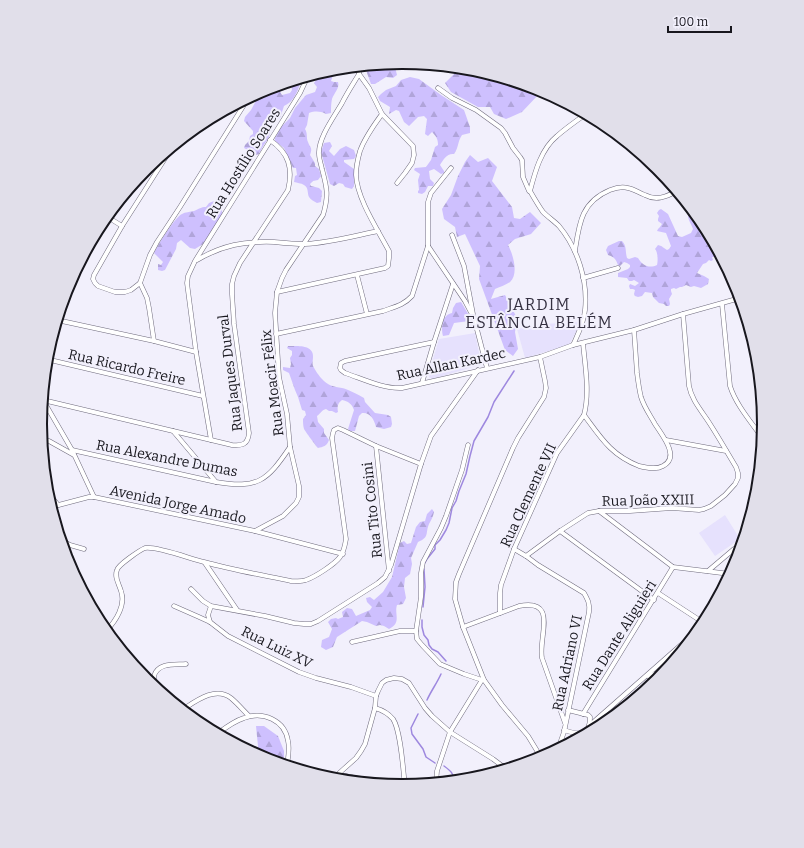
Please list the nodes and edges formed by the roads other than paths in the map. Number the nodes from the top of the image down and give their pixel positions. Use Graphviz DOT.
graph roads {
  1 [pos="359,74"];
  2 [pos="305,83"];
  3 [pos="438,88"];
  4 [pos="243,107"];
  5 [pos="382,114"];
  6 [pos="581,118"];
  7 [pos="270,140"];
  8 [pos="163,162"];
  9 [pos="451,168"];
  10 [pos="397,183"];
  11 [pos="530,191"];
  12 [pos="672,193"];
  13 [pos="112,220"];
  14 [pos="122,226"];
  15 [pos="378,231"];
  16 [pos="452,235"];
  17 [pos="254,242"];
  18 [pos="304,244"];
  19 [pos="428,246"];
  20 [pos="575,252"];
  21 [pos="195,261"];
  22 [pos="618,268"];
  23 [pos="357,275"];
  24 [pos="583,278"];
  25 [pos="140,283"];
  26 [pos="453,284"];
  27 [pos="276,292"];
  28 [pos="734,300"];
  29 [pos="722,304"];
  30 [pos="367,314"];
  31 [pos="683,314"];
  32 [pos="474,318"];
  33 [pos="62,321"];
  34 [pos="634,330"];
  35 [pos="276,334"];
  36 [pos="154,342"];
  37 [pos="434,342"];
  38 [pos="583,343"];
  39 [pos="574,345"];
  40 [pos="196,352"];
  41 [pos="540,357"];
  42 [pos="53,361"];
  43 [pos="487,368"];
  44 [pos="478,370"];
  45 [pos="422,383"];
  46 [pos="203,396"];
  47 [pos="48,401"];
  48 [pos="48,408"];
  49 [pos="584,415"];
  50 [pos="173,431"];
  51 [pos="757,431"];
  52 [pos="211,440"];
  53 [pos="666,440"];
  54 [pos="48,441"];
  55 [pos="468,445"];
  56 [pos="376,446"];
  57 [pos="290,447"];
  58 [pos="72,450"];
  59 [pos="726,451"];
  60 [pos="75,456"];
  61 [pos="421,464"];
  62 [pos="216,482"];
  63 [pos="94,497"];
  64 [pos="56,503"];
  65 [pos="58,505"];
  66 [pos="599,511"];
  67 [pos="255,531"];
  68 [pos="560,532"];
  69 [pos="68,544"];
  70 [pos="84,549"];
  71 [pos="514,549"];
  72 [pos="734,549"];
  73 [pos="343,554"];
  74 [pos="526,556"];
  75 [pos="205,563"];
  76 [pos="673,567"];
  77 [pos="708,571"];
  78 [pos="389,572"];
  79 [pos="724,573"];
  80 [pos="191,589"];
  81 [pos="658,593"];
  82 [pos="654,600"];
  83 [pos="174,606"];
  84 [pos="211,606"];
  85 [pos="236,610"];
  86 [pos="500,613"];
  87 [pos="698,619"];
  88 [pos="210,622"];
  89 [pos="110,626"];
  90 [pos="463,627"];
  91 [pos="416,631"];
  92 [pos="352,642"];
  93 [pos="677,649"];
  94 [pos="186,664"];
  95 [pos="654,674"];
  96 [pos="646,676"];
  97 [pos="154,678"];
  98 [pos="483,680"];
  99 [pos="376,696"];
  100 [pos="187,707"];
  101 [pos="375,708"];
  102 [pos="568,710"];
  103 [pos="583,714"];
  104 [pos="248,716"];
  105 [pos="593,723"];
  106 [pos="565,724"];
  107 [pos="589,725"];
  108 [pos="223,730"];
  109 [pos="564,730"];
  110 [pos="450,732"];
  111 [pos="575,733"];
  112 [pos="560,741"];
  113 [pos="538,752"];
  114 [pos="288,760"];
  115 [pos="501,765"];
  116 [pos="339,773"];
  117 [pos="436,777"];
  118 [pos="404,779"];
  1 -- 5 [label="street"];
  1 -- 18 [label="street, Rua Moacir Félix"];
  2 -- 7 [label="street, Rua Hostílio Soares"];
  3 -- 11 [label="street"];
  4 -- 25 [label="street"];
  5 -- 10 [label="street"];
  5 -- 15 [label="street"];
  6 -- 11 [label="street"];
  7 -- 17 [label="street, Rua Jaques Durval"];
  7 -- 21 [label="street, Rua Hostílio Soares"];
  8 -- 14 [label="street"];
  9 -- 19 [label="street"];
  11 -- 20 [label="street"];
  12 -- 20 [label="street"];
  13 -- 14 [label="street"];
  14 -- 25 [label="street"];
  15 -- 18 [label="street"];
  15 -- 23 [label="street"];
  16 -- 32 [label="street"];
  17 -- 18 [label="street"];
  17 -- 21 [label="street"];
  17 -- 52 [label="street, Rua Jaques Durval"];
  18 -- 27 [label="street, Rua Moacir Félix"];
  19 -- 26 [label="street"];
  19 -- 30 [label="street"];
  20 -- 24 [label="street"];
  21 -- 40 [label="street, Rua Hostílio Soares"];
  22 -- 24 [label="street"];
  23 -- 27 [label="street"];
  23 -- 30 [label="street"];
  24 -- 39 [label="street"];
  25 -- 36 [label="street"];
  26 -- 32 [label="street"];
  26 -- 37 [label="street"];
  27 -- 35 [label="street, Rua Moacir Félix"];
  28 -- 29 [label="street, Rua Allan Kardec"];
  29 -- 31 [label="street, Rua Allan Kardec"];
  29 -- 51 [label="street"];
  30 -- 35 [label="street"];
  31 -- 34 [label="street, Rua Allan Kardec"];
  31 -- 59 [label="street, Rua João XXIII"];
  32 -- 43 [label="street"];
  33 -- 36 [label="street"];
  34 -- 38 [label="street, Rua Allan Kardec"];
  34 -- 53 [label="street"];
  35 -- 57 [label="street, Rua Moacir Félix"];
  36 -- 40 [label="street"];
  37 -- 45 [label="street"];
  37 -- 45 [label="street, Rua Allan Kardec"];
  38 -- 39 [label="street, Rua Allan Kardec"];
  38 -- 49 [label="street, Rua Clemente VII"];
  39 -- 41 [label="street, Rua Allan Kardec"];
  40 -- 46 [label="street, Rua Hostílio Soares"];
  41 -- 43 [label="street, Rua Allan Kardec"];
  41 -- 90 [label="street"];
  42 -- 46 [label="street, Rua Ricardo Freire"];
  43 -- 44 [label="street, Rua Allan Kardec"];
  44 -- 45 [label="street, Rua Allan Kardec"];
  44 -- 61 [label="street"];
  46 -- 52 [label="street, Rua Hostílio Soares"];
  47 -- 50 [label="street, Rua Jaques Durval"];
  48 -- 58 [label="street, Avenida Jorge Amado"];
  49 -- 53 [label="street"];
  49 -- 71 [label="street, Rua Clemente VII"];
  50 -- 52 [label="street, Rua Jaques Durval"];
  50 -- 62 [label="street"];
  53 -- 59 [label="street"];
  54 -- 60 [label="street"];
  55 -- 91 [label="street"];
  56 -- 61 [label="street"];
  56 -- 73 [label="street"];
  56 -- 78 [label="street, Rua Tito Cosini"];
  57 -- 62 [label="street, Rua Alexandre Dumas"];
  57 -- 67 [label="street, Rua Moacir Félix"];
  58 -- 60 [label="street, Avenida Jorge Amado"];
  58 -- 62 [label="street, Rua Alexandre Dumas"];
  59 -- 66 [label="street, Rua João XXIII"];
  60 -- 63 [label="street, Avenida Jorge Amado"];
  61 -- 78 [label="street"];
  63 -- 65 [label="street"];
  63 -- 67 [label="street, Avenida Jorge Amado"];
  64 -- 65 [label="street"];
  66 -- 68 [label="street, Rua João XXIII"];
  66 -- 76 [label="street"];
  67 -- 73 [label="street, Avenida Jorge Amado"];
  68 -- 74 [label="street, Rua João XXIII"];
  68 -- 82 [label="street"];
  69 -- 70 [label="street"];
  71 -- 74 [label="street, Rua Adriano VI"];
  71 -- 86 [label="street, Rua Clemente VII"];
  72 -- 77 [label="street"];
  73 -- 75 [label="street"];
  74 -- 102 [label="street, Rua Adriano VI"];
  75 -- 85 [label="street"];
  75 -- 89 [label="street"];
  76 -- 77 [label="street"];
  76 -- 81 [label="street, Rua Dante Aliguieri"];
  77 -- 79 [label="street"];
  78 -- 85 [label="street"];
  80 -- 84 [label="street"];
  81 -- 82 [label="street, Rua Dante Aliguieri"];
  81 -- 87 [label="street"];
  82 -- 103 [label="street, Rua Dante Aliguieri"];
  83 -- 88 [label="street, Rua Luiz XV"];
  84 -- 85 [label="street"];
  84 -- 88 [label="street"];
  86 -- 90 [label="street"];
  86 -- 106 [label="street"];
  88 -- 99 [label="street, Rua Luiz XV"];
  90 -- 98 [label="street"];
  91 -- 92 [label="street"];
  91 -- 98 [label="street"];
  93 -- 96 [label="street"];
  94 -- 97 [label="street"];
  95 -- 96 [label="street"];
  96 -- 105 [label="street"];
  98 -- 110 [label="street"];
  98 -- 113 [label="street"];
  99 -- 101 [label="street"];
  99 -- 110 [label="street"];
  100 -- 104 [label="street"];
  101 -- 116 [label="street"];
  101 -- 118 [label="street"];
  102 -- 103 [label="street"];
  102 -- 106 [label="street, Rua Adriano VI"];
  103 -- 107 [label="street"];
  104 -- 108 [label="street"];
  104 -- 114 [label="street"];
  106 -- 109 [label="street, Rua Adriano VI"];
  109 -- 111 [label="street"];
  109 -- 112 [label="street, Rua Adriano VI"];
  110 -- 115 [label="street"];
  110 -- 117 [label="street"];
}
